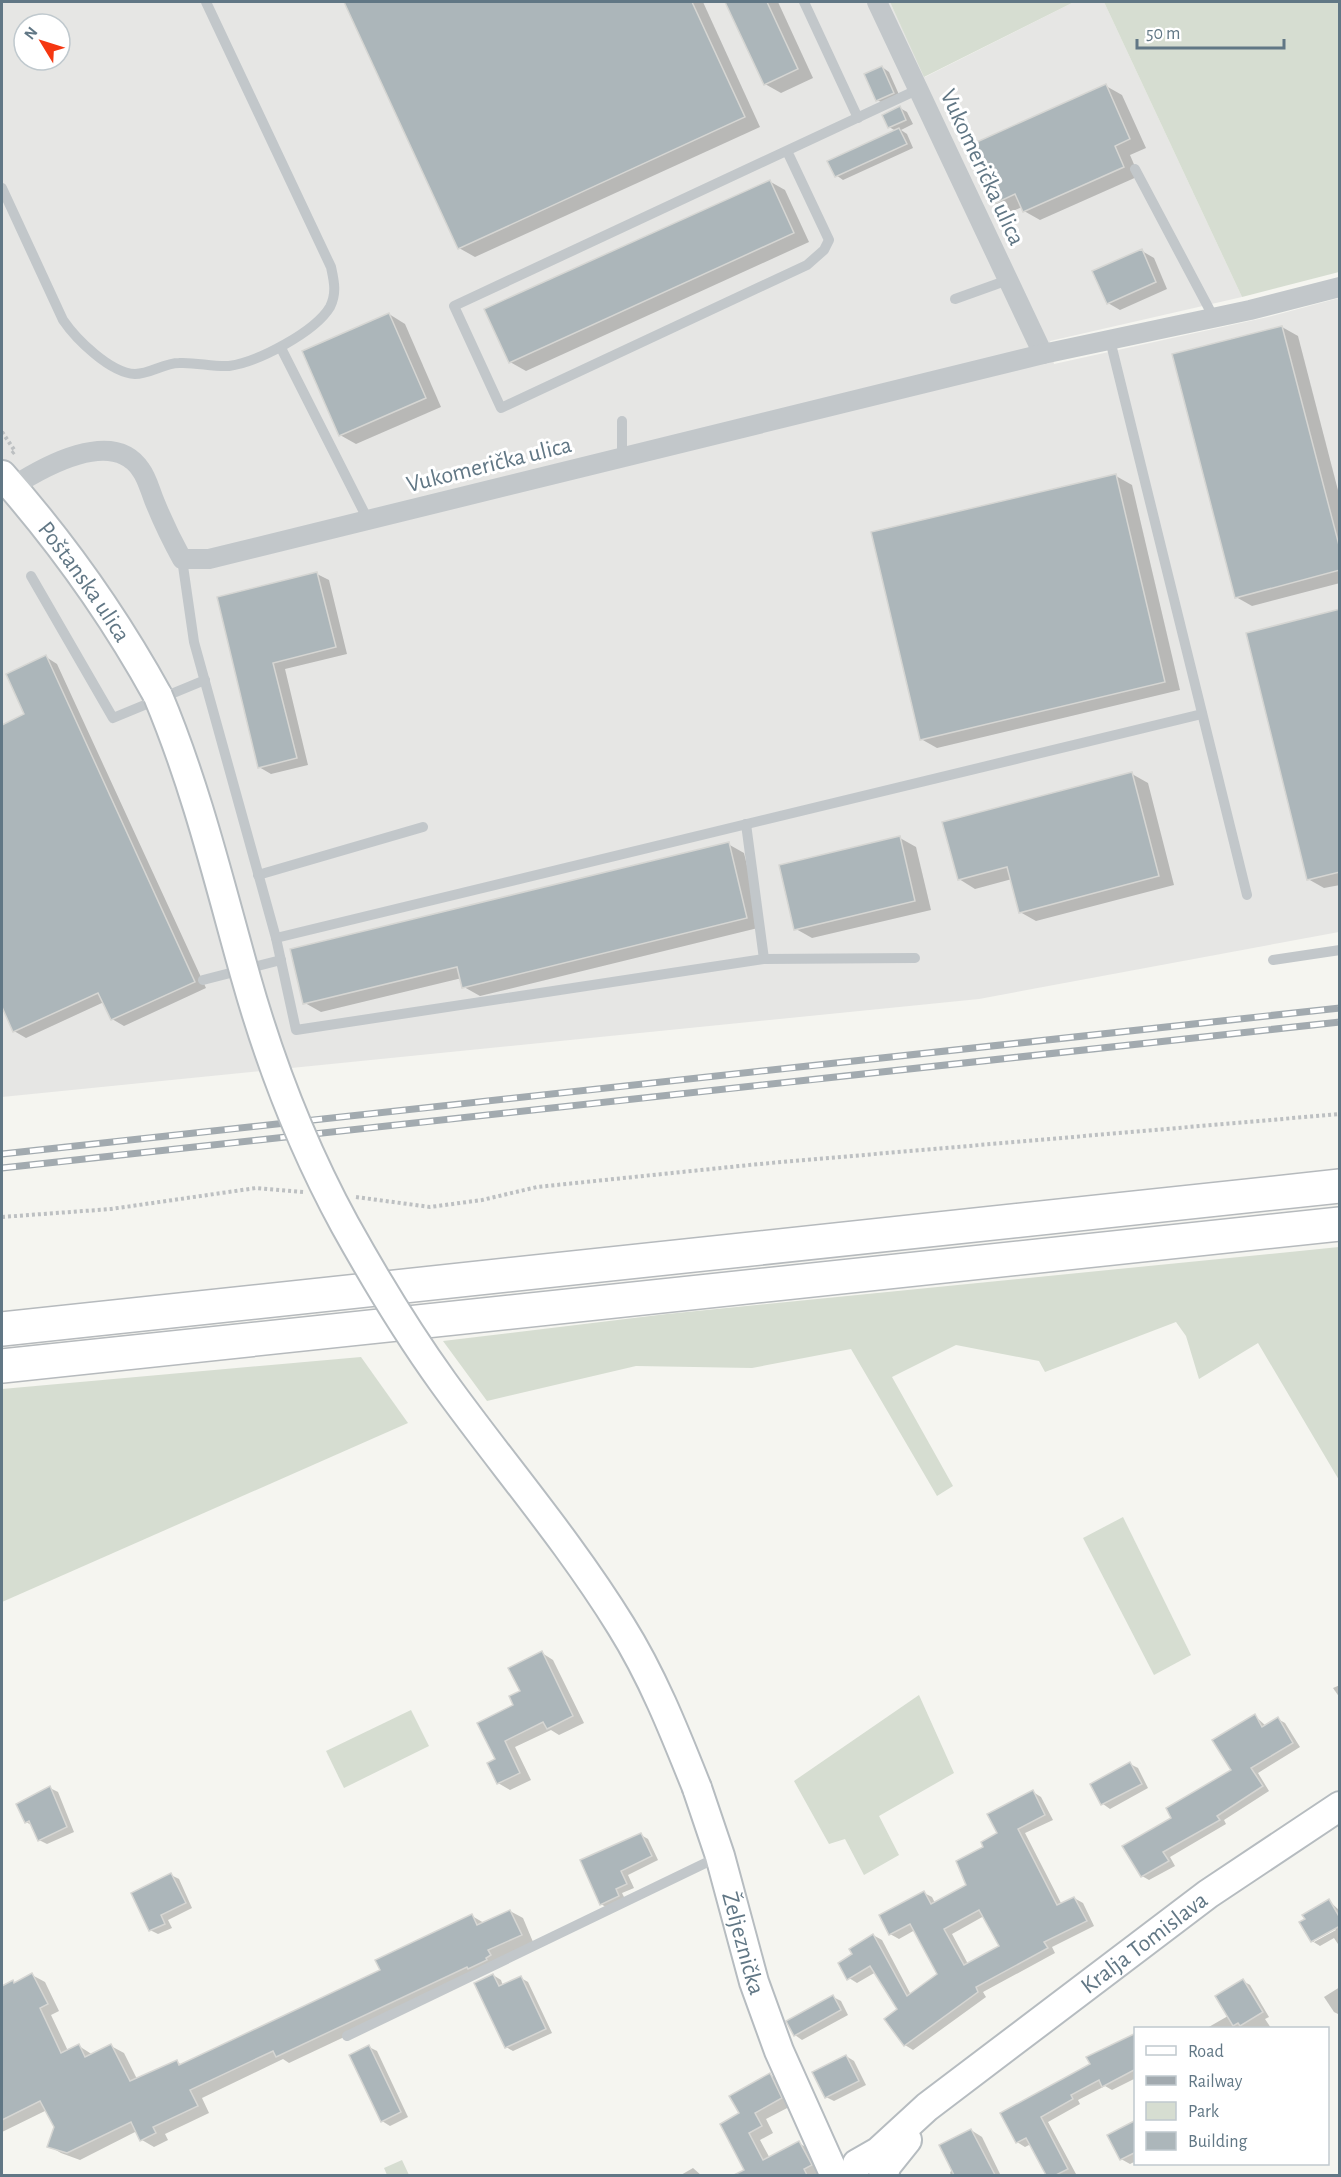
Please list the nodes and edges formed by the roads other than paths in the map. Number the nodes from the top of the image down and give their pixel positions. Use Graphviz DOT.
graph roads {
  1 [pos="206,2"];
  2 [pos="804,2"];
  3 [pos="878,2"];
  4 [pos="919,89"];
  5 [pos="858,118"];
  6 [pos="787,151"];
  7 [pos="1135,169"];
  8 [pos="2,188"];
  9 [pos="1008,280"];
  10 [pos="1340,287"];
  11 [pos="955,299"];
  12 [pos="1214,318"];
  13 [pos="1110,340"];
  14 [pos="281,348"];
  15 [pos="1043,354"];
  16 [pos="622,422"];
  17 [pos="622,457"];
  18 [pos="7,473"];
  19 [pos="368,520"];
  20 [pos="182,558"];
  21 [pos="31,576"];
  22 [pos="205,680"];
  23 [pos="1202,714"];
  24 [pos="746,824"];
  25 [pos="423,827"];
  26 [pos="258,875"];
  27 [pos="1247,895"];
  28 [pos="276,938"];
  29 [pos="1340,950"];
  30 [pos="915,958"];
  31 [pos="764,959"];
  32 [pos="280,960"];
  33 [pos="1273,960"];
  34 [pos="203,980"];
  35 [pos="1340,1186"];
  36 [pos="1340,1224"];
  37 [pos="2,1329"];
  38 [pos="2,1366"];
  39 [pos="697,1788"];
  40 [pos="1340,1806"];
  41 [pos="720,1856"];
  42 [pos="347,2037"];
  43 [pos="858,2172"];
  1 -- 14 [label="lane"];
  2 -- 5 [label="lane"];
  3 -- 4 [label="street, Vukomerička ulica"];
  4 -- 5 [label="lane"];
  4 -- 9 [label="street, Vukomerička ulica"];
  5 -- 6 [label="lane"];
  6 -- 6 [label="lane"];
  7 -- 12 [label="lane"];
  8 -- 14 [label="lane"];
  9 -- 11 [label="lane"];
  9 -- 15 [label="street, Vukomerička ulica"];
  10 -- 12 [label="street, Vukomerička ulica"];
  12 -- 13 [label="street, Vukomerička ulica"];
  13 -- 15 [label="street, Vukomerička ulica"];
  13 -- 23 [label="lane"];
  14 -- 19 [label="lane"];
  15 -- 17 [label="street, Vukomerička ulica"];
  16 -- 17 [label="lane"];
  17 -- 19 [label="street, Vukomerička ulica"];
  18 -- 20 [label="street"];
  18 -- 39 [label="main road, Poštanska ulica, bridge"];
  19 -- 20 [label="street, Vukomerička ulica"];
  20 -- 22 [label="lane"];
  21 -- 22 [label="lane"];
  22 -- 26 [label="lane"];
  23 -- 24 [label="lane"];
  23 -- 27 [label="lane"];
  24 -- 28 [label="lane"];
  24 -- 31 [label="lane"];
  25 -- 26 [label="lane"];
  26 -- 28 [label="lane"];
  28 -- 32 [label="lane"];
  29 -- 33 [label="lane"];
  30 -- 31 [label="lane"];
  31 -- 32 [label="lane"];
  32 -- 34 [label="lane"];
  35 -- 37 [label="highway"];
  36 -- 38 [label="highway"];
  39 -- 41 [label="main road, Željeznička"];
  40 -- 43 [label="main road, Kralja Tomislava"];
  41 -- 42 [label="lane"];
  41 -- 43 [label="main road, Željeznička"];
}
